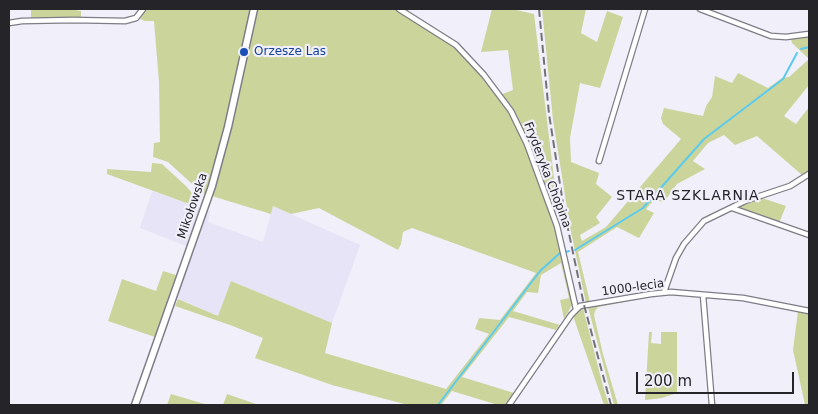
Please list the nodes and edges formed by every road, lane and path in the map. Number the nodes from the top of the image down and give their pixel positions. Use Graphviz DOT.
graph roads {
  1 [pos="143,9"];
  2 [pos="254,9"];
  3 [pos="399,9"];
  4 [pos="645,9"];
  5 [pos="700,9"];
  6 [pos="9,23"];
  7 [pos="809,34"];
  8 [pos="599,161"];
  9 [pos="809,174"];
  10 [pos="732,208"];
  11 [pos="809,235"];
  12 [pos="664,292"];
  13 [pos="703,296"];
  14 [pos="576,309"];
  15 [pos="809,311"];
  16 [pos="134,405"];
  17 [pos="509,405"];
  18 [pos="712,405"];
  1 -- 6 [label="street"];
  2 -- 16 [label="main road, Mikołowska"];
  3 -- 14 [label="street, Fryderyka Chopina"];
  4 -- 8 [label="street"];
  5 -- 7 [label="street"];
  9 -- 10 [label="street"];
  10 -- 11 [label="street"];
  10 -- 12 [label="street"];
  12 -- 13 [label="street, 1000-lecia"];
  12 -- 14 [label="street, 1000-lecia"];
  13 -- 15 [label="street, 1000-lecia"];
  13 -- 18 [label="street"];
  14 -- 17 [label="street"];
}
